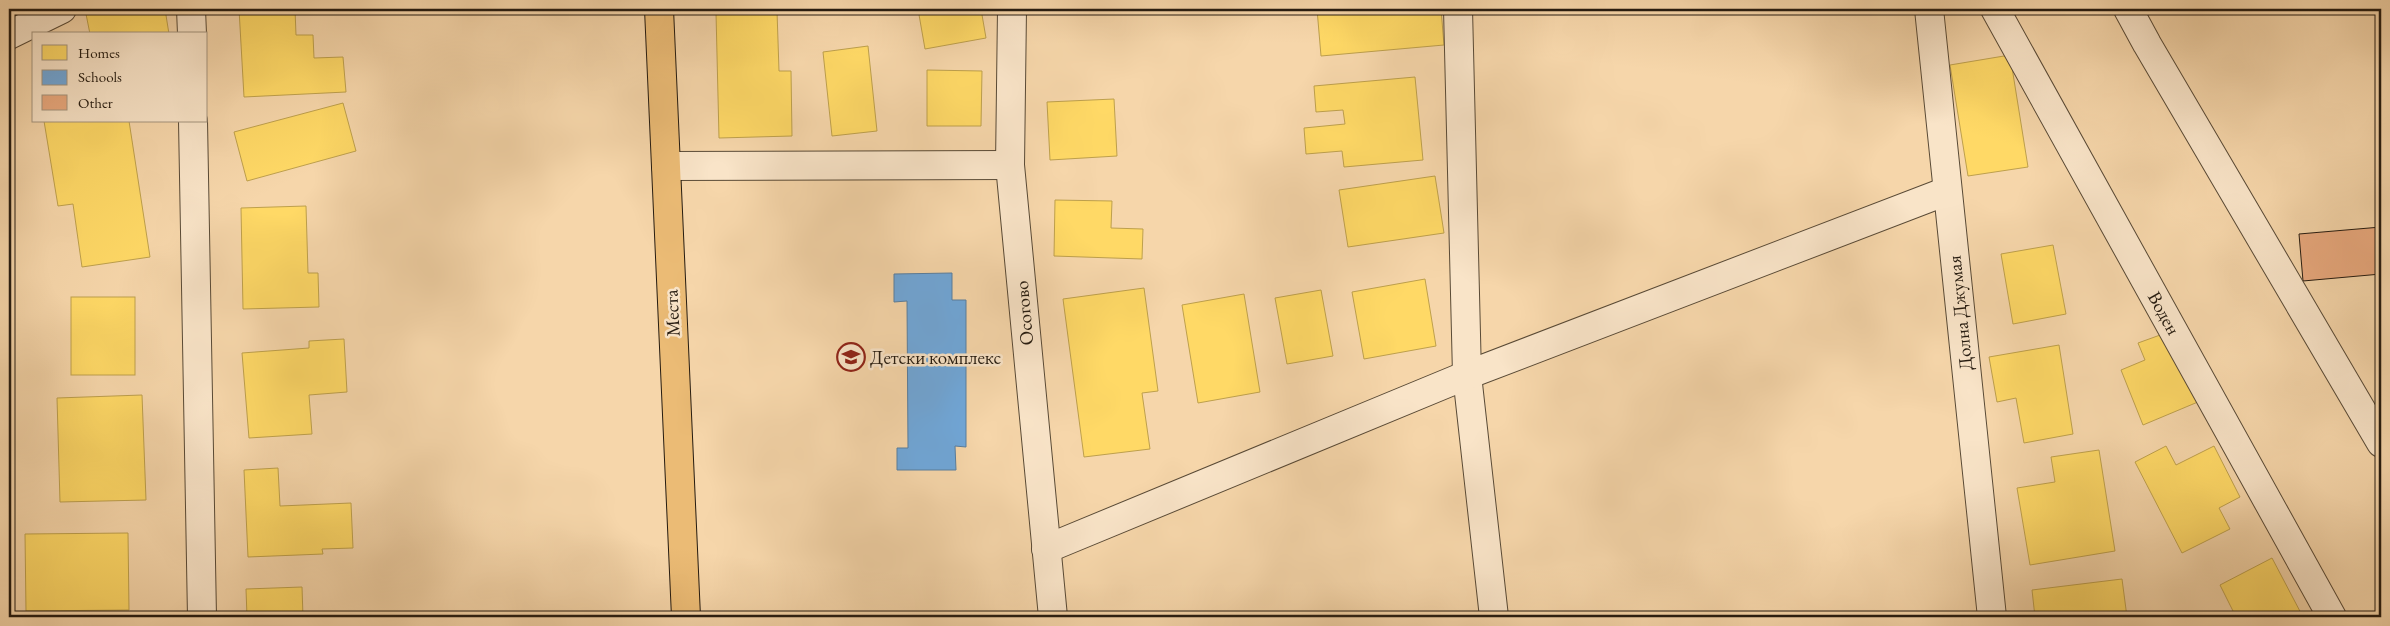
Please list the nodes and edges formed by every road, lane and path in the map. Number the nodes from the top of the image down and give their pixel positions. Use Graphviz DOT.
graph roads {
  1 [pos="62,9"];
  2 [pos="191,9"];
  3 [pos="659,9"];
  4 [pos="1012,9"];
  5 [pos="1458,9"];
  6 [pos="1929,9"];
  7 [pos="1995,9"];
  8 [pos="2128,9"];
  9 [pos="192,32"];
  10 [pos="9,35"];
  11 [pos="193,122"];
  12 [pos="1010,165"];
  13 [pos="666,166"];
  14 [pos="1947,191"];
  15 [pos="1467,375"];
  16 [pos="2381,443"];
  17 [pos="1046,549"];
  18 [pos="202,617"];
  19 [pos="686,617"];
  20 [pos="1053,617"];
  21 [pos="1494,617"];
  22 [pos="1992,617"];
  23 [pos="2332,617"];
  1 -- 10 [label="street"];
  2 -- 9 [label="street"];
  3 -- 13 [label="main road, Места"];
  4 -- 12 [label="street, Осогово"];
  5 -- 15 [label="street"];
  6 -- 14 [label="street, Долна Джумая"];
  7 -- 23 [label="street, Воден"];
  8 -- 16 [label="street"];
  11 -- 18 [label="street"];
  12 -- 13 [label="street"];
  12 -- 17 [label="street, Осогово"];
  13 -- 19 [label="main road, Места"];
  14 -- 15 [label="street"];
  14 -- 22 [label="street, Долна Джумая"];
  15 -- 17 [label="street"];
  15 -- 21 [label="street"];
  17 -- 20 [label="street, Осогово"];
}
